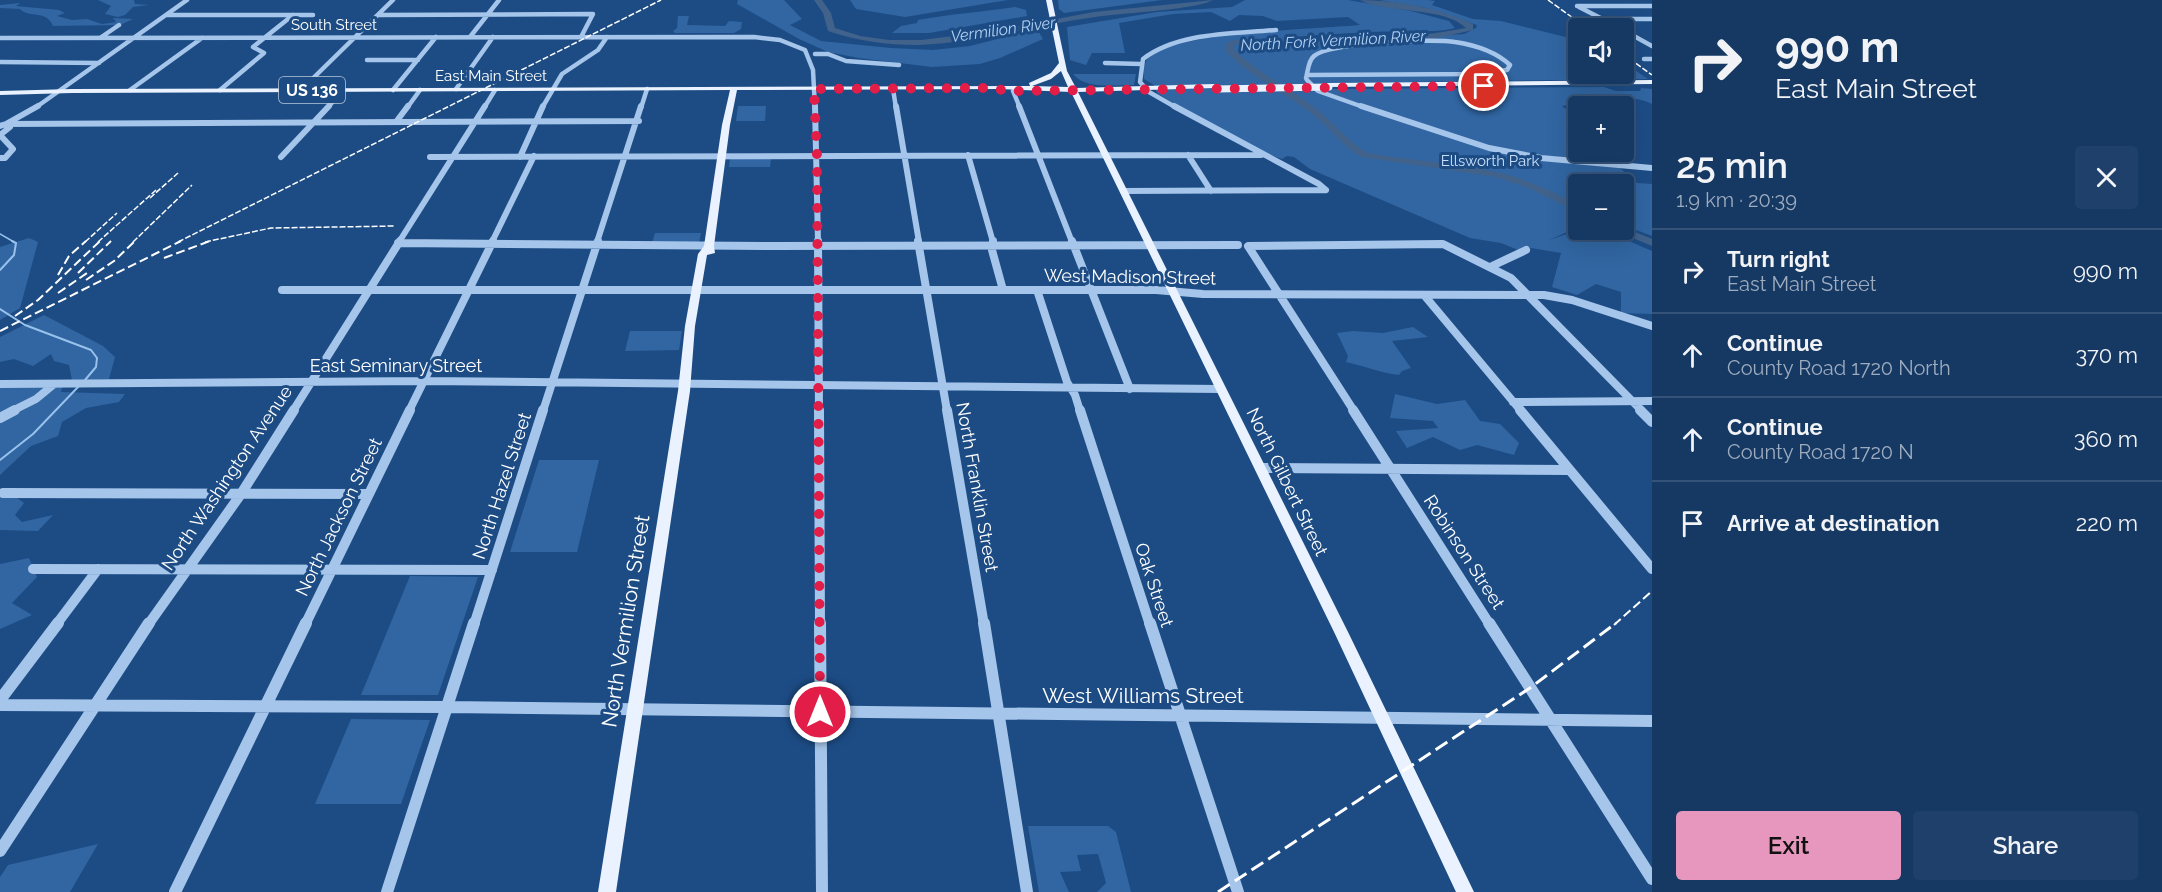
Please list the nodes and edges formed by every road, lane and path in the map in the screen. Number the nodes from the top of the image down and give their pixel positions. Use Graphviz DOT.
graph roads {
  1 [pos="187,0"];
  2 [pos="393,0"];
  3 [pos="499,0"];
  4 [pos="1049,0"];
  5 [pos="1652,6"];
  6 [pos="487,14"];
  7 [pos="165,15"];
  8 [pos="293,15"];
  9 [pos="313,15"];
  10 [pos="378,15"];
  11 [pos="1600,18"];
  12 [pos="1634,19"];
  13 [pos="1652,19"];
  14 [pos="119,25"];
  15 [pos="1276,30"];
  16 [pos="607,36"];
  17 [pos="667,36"];
  18 [pos="1634,36"];
  19 [pos="265,37"];
  20 [pos="355,37"];
  21 [pos="436,37"];
  22 [pos="470,37"];
  23 [pos="493,37"];
  24 [pos="581,37"];
  25 [pos="0,38"];
  26 [pos="11,38"];
  27 [pos="100,38"];
  28 [pos="134,38"];
  29 [pos="202,38"];
  30 [pos="0,45"];
  31 [pos="1652,46"];
  32 [pos="815,54"];
  33 [pos="1644,59"];
  34 [pos="1652,59"];
  35 [pos="367,60"];
  36 [pos="418,60"];
  37 [pos="1,63"];
  38 [pos="99,63"];
  39 [pos="1105,63"];
  40 [pos="1058,64"];
  41 [pos="1140,64"];
  42 [pos="899,65"];
  43 [pos="813,70"];
  44 [pos="1065,74"];
  45 [pos="1307,75"];
  46 [pos="1652,83"];
  47 [pos="999,87"];
  48 [pos="983,88"];
  49 [pos="1108,88"];
  50 [pos="1146,88"];
  51 [pos="553,89"];
  52 [pos="647,89"];
  53 [pos="734,89"];
  54 [pos="814,89"];
  55 [pos="893,89"];
  56 [pos="1015,89"];
  57 [pos="1072,89"];
  58 [pos="130,90"];
  59 [pos="220,90"];
  60 [pos="301,90"];
  61 [pos="344,90"];
  62 [pos="393,90"];
  63 [pos="420,90"];
  64 [pos="456,90"];
  65 [pos="495,90"];
  66 [pos="59,91"];
  67 [pos="0,93"];
  68 [pos="476,121"];
  69 [pos="537,121"];
  70 [pos="639,121"];
  71 [pos="314,122"];
  72 [pos="396,122"];
  73 [pos="3,125"];
  74 [pos="968,155"];
  75 [pos="1039,155"];
  76 [pos="1104,155"];
  77 [pos="1188,155"];
  78 [pos="1261,155"];
  79 [pos="520,156"];
  80 [pos="534,156"];
  81 [pos="627,156"];
  82 [pos="722,156"];
  83 [pos="817,156"];
  84 [pos="905,156"];
  85 [pos="281,157"];
  86 [pos="430,157"];
  87 [pos="453,157"];
  88 [pos="2,158"];
  89 [pos="1652,168"];
  90 [pos="1123,191"];
  91 [pos="1211,191"];
  92 [pos="398,243"];
  93 [pos="491,244"];
  94 [pos="1151,244"];
  95 [pos="1238,244"];
  96 [pos="598,245"];
  97 [pos="920,245"];
  98 [pos="992,245"];
  99 [pos="1074,245"];
  100 [pos="709,246"];
  101 [pos="816,246"];
  102 [pos="1526,250"];
  103 [pos="1490,267"];
  104 [pos="282,290"];
  105 [pos="369,290"];
  106 [pos="468,290"];
  107 [pos="583,290"];
  108 [pos="817,290"];
  109 [pos="927,290"];
  110 [pos="1003,290"];
  111 [pos="1037,290"];
  112 [pos="1091,290"];
  113 [pos="701,291"];
  114 [pos="1174,292"];
  115 [pos="1279,294"];
  116 [pos="1424,295"];
  117 [pos="1528,295"];
  118 [pos="1652,326"];
  119 [pos="424,381"];
  120 [pos="311,382"];
  121 [pos="553,382"];
  122 [pos="0,384"];
  123 [pos="685,384"];
  124 [pos="58,385"];
  125 [pos="818,386"];
  126 [pos="943,387"];
  127 [pos="1071,388"];
  128 [pos="1221,388"];
  129 [pos="1131,389"];
  130 [pos="1631,401"];
  131 [pos="1652,401"];
  132 [pos="1513,402"];
  133 [pos="0,418"];
  134 [pos="1652,422"];
  135 [pos="1260,468"];
  136 [pos="1389,469"];
  137 [pos="1569,470"];
  138 [pos="3,493"];
  139 [pos="241,494"];
  140 [pos="368,494"];
  141 [pos="33,569"];
  142 [pos="98,569"];
  143 [pos="185,569"];
  144 [pos="332,569"];
  145 [pos="1652,569"];
  146 [pos="492,570"];
  147 [pos="0,703"];
  148 [pos="94,705"];
  149 [pos="265,706"];
  150 [pos="447,707"];
  151 [pos="634,711"];
  152 [pos="820,712"];
  153 [pos="998,715"];
  154 [pos="1180,716"];
  155 [pos="1382,718"];
  156 [pos="1550,721"];
  157 [pos="1652,721"];
  158 [pos="0,850"];
  159 [pos="1652,879"];
  160 [pos="175,892"];
  161 [pos="387,892"];
  162 [pos="606,892"];
  163 [pos="822,892"];
  164 [pos="1027,892"];
  165 [pos="1238,892"];
  166 [pos="1465,892"];
  1 -- 7 [label="street"];
  2 -- 10 [label="street"];
  3 -- 6 [label="street"];
  4 -- 40 [label="main road"];
  5 -- 11 [label="street"];
  6 -- 10 [label="street"];
  6 -- 22 [label="street"];
  6 -- 24 [label="street"];
  7 -- 8 [label="street"];
  7 -- 28 [label="street"];
  8 -- 9 [label="street"];
  8 -- 19 [label="street"];
  10 -- 20 [label="street"];
  12 -- 13 [label="street"];
  14 -- 27 [label="street"];
  15 -- 41 [label="street"];
  16 -- 17 [label="street, South Street"];
  16 -- 24 [label="street, South Street"];
  16 -- 51 [label="street"];
  17 -- 32 [label="street, South Street"];
  17 -- 43 [label="street, South Street"];
  18 -- 31 [label="street"];
  19 -- 20 [label="street, South Street"];
  19 -- 29 [label="street, South Street"];
  19 -- 59 [label="street"];
  20 -- 21 [label="street, South Street"];
  20 -- 60 [label="street"];
  21 -- 22 [label="street, South Street"];
  21 -- 36 [label="street"];
  22 -- 23 [label="street, South Street"];
  23 -- 24 [label="street, South Street"];
  23 -- 64 [label="street"];
  25 -- 26 [label="street, South Street"];
  26 -- 27 [label="street, South Street"];
  26 -- 30 [label="street"];
  27 -- 28 [label="street, South Street"];
  28 -- 29 [label="street, South Street"];
  28 -- 38 [label="street"];
  29 -- 58 [label="street"];
  32 -- 42 [label="street, South Street"];
  32 -- 43 [label="street"];
  33 -- 34 [label="street"];
  35 -- 36 [label="street"];
  36 -- 62 [label="street"];
  37 -- 38 [label="street"];
  38 -- 66 [label="street"];
  39 -- 41 [label="street"];
  40 -- 44 [label="main road, North Gilbert Street"];
  40 -- 47 [label="main road"];
  40 -- 56 [label="main road"];
  41 -- 50 [label="street"];
  43 -- 54 [label="street"];
  44 -- 49 [label="main road"];
  44 -- 57 [label="main road, North Gilbert Street"];
  45 -- 45 [label="street"];
  45 -- 89 [label="street"];
  46 -- 50 [label="main road, bridge"];
  47 -- 48 [label="main road, East Main Street / US 136"];
  47 -- 56 [label="main road, East Main Street / US 136"];
  48 -- 55 [label="main road, East Main Street / US 136"];
  48 -- 56 [label="main road, East Main Street / US 136"];
  49 -- 50 [label="main road"];
  49 -- 57 [label="main road, East Main Street"];
  50 -- 78 [label="street"];
  51 -- 52 [label="main road, East Main Street / US 136"];
  51 -- 65 [label="main road, East Main Street / US 136"];
  51 -- 69 [label="street"];
  52 -- 53 [label="main road, East Main Street / US 136"];
  52 -- 70 [label="street, North Hazel Street"];
  53 -- 54 [label="main road, East Main Street / US 136"];
  53 -- 82 [label="main road, North Vermilion Street"];
  54 -- 55 [label="main road, East Main Street / US 136"];
  54 -- 83 [label="street"];
  55 -- 84 [label="street, North Franklin Street"];
  56 -- 57 [label="main road, East Main Street / US 136"];
  56 -- 75 [label="street"];
  57 -- 76 [label="main road, North Gilbert Street"];
  58 -- 59 [label="main road, East Main Street / US 136"];
  58 -- 66 [label="main road, East Main Street / US 136"];
  59 -- 60 [label="main road, East Main Street / US 136"];
  60 -- 61 [label="main road, East Main Street / US 136"];
  61 -- 62 [label="main road, East Main Street / US 136"];
  61 -- 71 [label="street"];
  62 -- 63 [label="main road, East Main Street / US 136"];
  63 -- 64 [label="main road, East Main Street / US 136"];
  63 -- 72 [label="street"];
  64 -- 65 [label="main road, East Main Street / US 136"];
  65 -- 68 [label="street, North Washington Avenue"];
  66 -- 67 [label="main road, East Main Street / US 136"];
  66 -- 73 [label="street"];
  68 -- 69 [label="street"];
  68 -- 72 [label="street"];
  68 -- 87 [label="street, North Washington Avenue"];
  69 -- 70 [label="street"];
  69 -- 79 [label="street"];
  70 -- 81 [label="street, North Hazel Street"];
  71 -- 72 [label="street"];
  71 -- 73 [label="street"];
  71 -- 85 [label="street"];
  73 -- 88 [label="street"];
  74 -- 75 [label="street"];
  74 -- 84 [label="street"];
  74 -- 98 [label="street"];
  75 -- 76 [label="street"];
  75 -- 99 [label="street"];
  76 -- 77 [label="street"];
  76 -- 90 [label="main road, North Gilbert Street"];
  77 -- 78 [label="street"];
  77 -- 91 [label="street"];
  78 -- 91 [label="street"];
  79 -- 80 [label="street"];
  79 -- 87 [label="street"];
  80 -- 81 [label="street"];
  80 -- 93 [label="street, North Jackson Street"];
  81 -- 82 [label="street"];
  81 -- 96 [label="street, North Hazel Street"];
  82 -- 83 [label="street"];
  82 -- 100 [label="main road, North Vermilion Street"];
  83 -- 84 [label="street"];
  83 -- 101 [label="street"];
  84 -- 97 [label="street, North Franklin Street"];
  86 -- 87 [label="street"];
  87 -- 92 [label="street, North Washington Avenue"];
  90 -- 91 [label="street"];
  90 -- 94 [label="main road, North Gilbert Street"];
  92 -- 93 [label="street"];
  92 -- 105 [label="street, North Washington Avenue"];
  93 -- 96 [label="street"];
  93 -- 106 [label="street, North Jackson Street"];
  94 -- 95 [label="street"];
  94 -- 99 [label="street"];
  94 -- 114 [label="main road, North Gilbert Street"];
  96 -- 100 [label="street"];
  96 -- 107 [label="street, North Hazel Street"];
  97 -- 98 [label="street"];
  97 -- 101 [label="street"];
  97 -- 109 [label="street, North Franklin Street"];
  98 -- 99 [label="street"];
  98 -- 110 [label="street"];
  99 -- 112 [label="street"];
  100 -- 101 [label="street"];
  100 -- 113 [label="main road, North Vermilion Street"];
  101 -- 108 [label="street"];
  102 -- 103 [label="street"];
  103 -- 115 [label="street, Robinson Street"];
  103 -- 117 [label="street"];
  104 -- 105 [label="street, West Madison Street"];
  105 -- 106 [label="street, West Madison Street"];
  105 -- 120 [label="street, North Washington Avenue"];
  106 -- 107 [label="street, West Madison Street"];
  106 -- 119 [label="street, North Jackson Street"];
  107 -- 113 [label="street, West Madison Street"];
  107 -- 121 [label="street, North Hazel Street"];
  108 -- 109 [label="street, West Madison Street"];
  108 -- 113 [label="street, West Madison Street"];
  108 -- 125 [label="street"];
  109 -- 110 [label="street, West Madison Street"];
  109 -- 126 [label="street, North Franklin Street"];
  110 -- 111 [label="street, West Madison Street"];
  111 -- 112 [label="street, West Madison Street"];
  111 -- 127 [label="street, Oak Street"];
  112 -- 114 [label="street, West Madison Street"];
  112 -- 129 [label="street"];
  113 -- 123 [label="main road, North Vermilion Street"];
  114 -- 115 [label="street, West Madison Street"];
  114 -- 128 [label="main road, North Gilbert Street"];
  115 -- 116 [label="street, West Madison Street"];
  115 -- 136 [label="street, Robinson Street"];
  116 -- 117 [label="street, West Madison Street"];
  116 -- 132 [label="street"];
  117 -- 118 [label="street, West Madison Street"];
  117 -- 130 [label="street"];
  119 -- 120 [label="street, East Seminary Street"];
  119 -- 121 [label="street, East Seminary Street"];
  119 -- 140 [label="street, North Jackson Street"];
  120 -- 124 [label="street, East Seminary Street"];
  120 -- 139 [label="street, North Washington Avenue"];
  121 -- 123 [label="street, East Seminary Street"];
  121 -- 146 [label="street, North Hazel Street"];
  122 -- 124 [label="street, East Seminary Street"];
  123 -- 125 [label="street, East Seminary Street"];
  123 -- 151 [label="main road, North Vermilion Street"];
  124 -- 133 [label="street"];
  125 -- 126 [label="street, East Seminary Street"];
  125 -- 152 [label="street"];
  126 -- 127 [label="street, East Seminary Street"];
  126 -- 153 [label="street, North Franklin Street"];
  127 -- 129 [label="street, East Seminary Street"];
  127 -- 154 [label="street, Oak Street"];
  128 -- 129 [label="street, East Seminary Street"];
  128 -- 135 [label="main road, North Gilbert Street"];
  130 -- 131 [label="street"];
  130 -- 132 [label="street"];
  130 -- 134 [label="street"];
  132 -- 137 [label="street"];
  135 -- 136 [label="street"];
  135 -- 155 [label="main road, North Gilbert Street"];
  136 -- 137 [label="street"];
  136 -- 156 [label="street, Robinson Street"];
  137 -- 145 [label="street"];
  138 -- 139 [label="street"];
  139 -- 140 [label="street"];
  139 -- 143 [label="street, North Washington Avenue"];
  140 -- 144 [label="street, North Jackson Street"];
  141 -- 142 [label="street"];
  142 -- 143 [label="street"];
  142 -- 147 [label="street"];
  143 -- 144 [label="street"];
  143 -- 148 [label="street, North Washington Avenue"];
  144 -- 146 [label="street"];
  144 -- 149 [label="street, North Jackson Street"];
  146 -- 150 [label="street, North Hazel Street"];
  147 -- 148 [label="street, West Williams Street"];
  148 -- 149 [label="street, West Williams Street"];
  148 -- 158 [label="street, North Washington Avenue"];
  149 -- 150 [label="street, West Williams Street"];
  149 -- 160 [label="street, North Jackson Street"];
  150 -- 151 [label="street, West Williams Street"];
  150 -- 161 [label="street, North Hazel Street"];
  151 -- 152 [label="street, West Williams Street"];
  151 -- 162 [label="main road, North Vermilion Street"];
  152 -- 153 [label="street, West Williams Street"];
  152 -- 163 [label="street"];
  153 -- 154 [label="street, West Williams Street"];
  153 -- 164 [label="street, North Franklin Street"];
  154 -- 155 [label="street, West Williams Street"];
  154 -- 165 [label="street, Oak Street"];
  155 -- 156 [label="street, West Williams Street"];
  155 -- 166 [label="main road, North Gilbert Street"];
  156 -- 157 [label="street, West Williams Street"];
  156 -- 159 [label="street, Robinson Street"];
}
